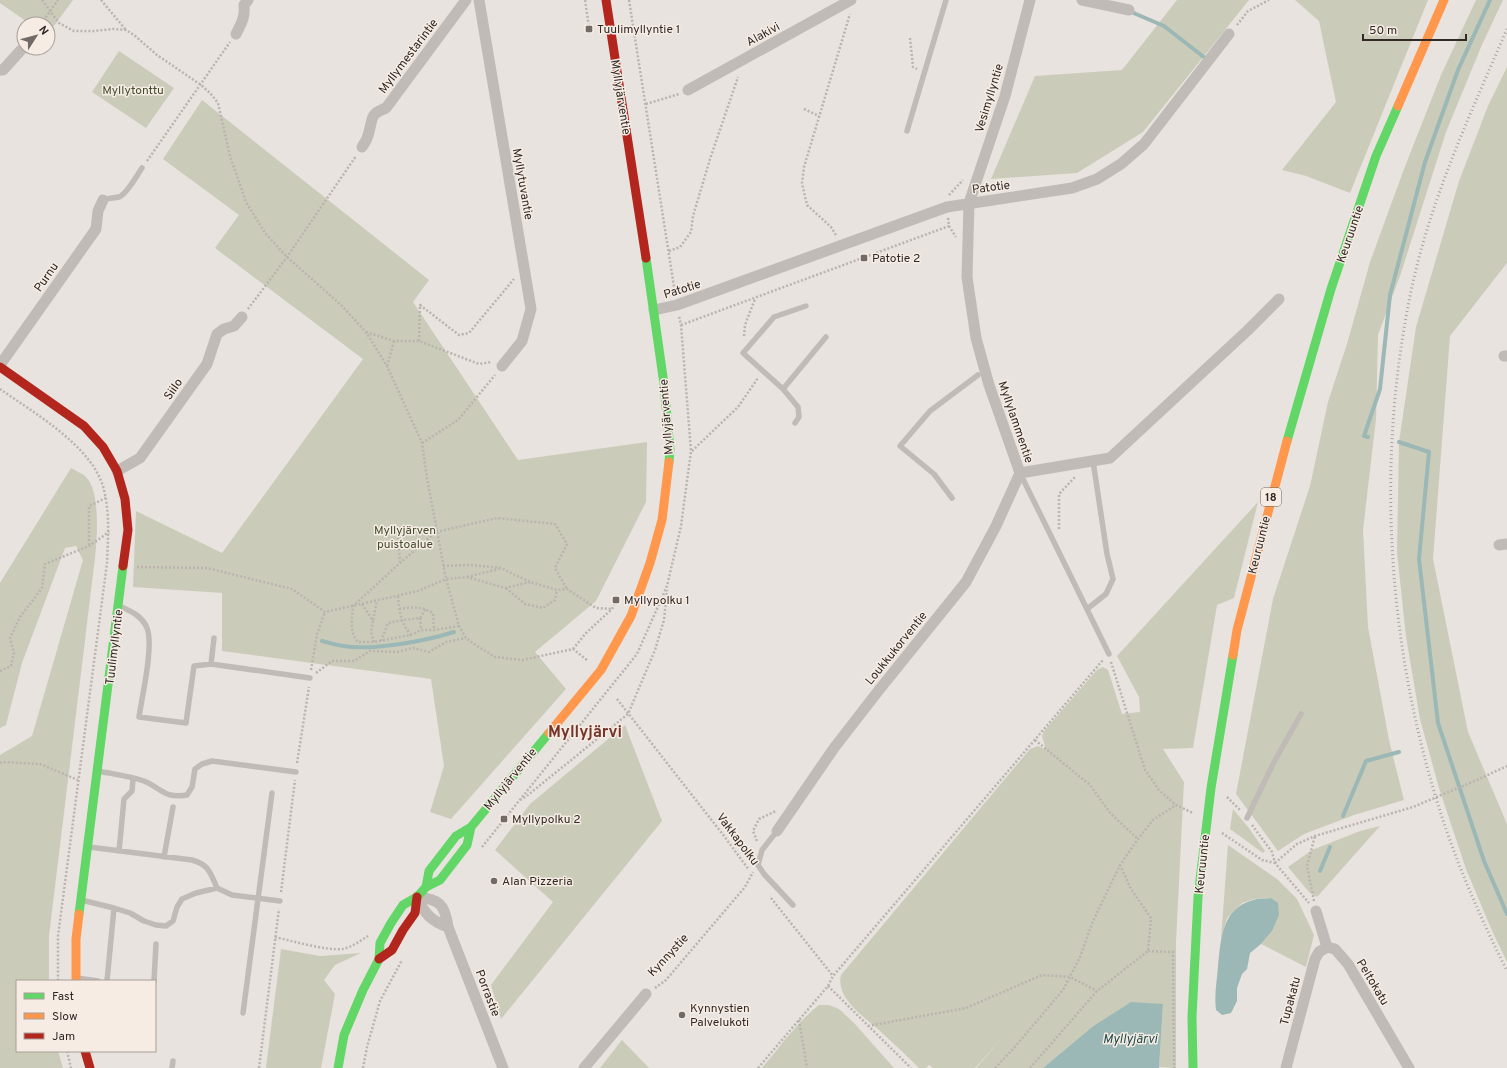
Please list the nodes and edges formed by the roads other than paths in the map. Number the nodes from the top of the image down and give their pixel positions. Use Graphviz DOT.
graph roads {
  1 [pos="248,0"];
  2 [pos="466,0"];
  3 [pos="479,0"];
  4 [pos="606,0"];
  5 [pos="946,0"];
  6 [pos="1030,0"];
  7 [pos="1082,0"];
  8 [pos="1444,0"];
  9 [pos="852,4"];
  10 [pos="1129,10"];
  11 [pos="236,34"];
  12 [pos="1229,34"];
  13 [pos="16,56"];
  14 [pos="0,70"];
  15 [pos="688,90"];
  16 [pos="907,131"];
  17 [pos="362,147"];
  18 [pos="142,168"];
  19 [pos="103,200"];
  20 [pos="969,203"];
  21 [pos="1279,299"];
  22 [pos="806,306"];
  23 [pos="654,310"];
  24 [pos="242,317"];
  25 [pos="826,337"];
  26 [pos="505,362"];
  27 [pos="0,366"];
  28 [pos="978,375"];
  29 [pos="783,389"];
  30 [pos="794,423"];
  31 [pos="1093,462"];
  32 [pos="117,471"];
  33 [pos="1020,473"];
  34 [pos="952,498"];
  35 [pos="119,606"];
  36 [pos="1087,609"];
  37 [pos="214,638"];
  38 [pos="1109,654"];
  39 [pos="212,664"];
  40 [pos="310,678"];
  41 [pos="1301,714"];
  42 [pos="98,771"];
  43 [pos="296,772"];
  44 [pos="133,779"];
  45 [pos="272,793"];
  46 [pos="173,808"];
  47 [pos="1247,818"];
  48 [pos="471,827"];
  49 [pos="777,831"];
  50 [pos="88,847"];
  51 [pos="119,851"];
  52 [pos="164,857"];
  53 [pos="426,887"];
  54 [pos="217,888"];
  55 [pos="417,897"];
  56 [pos="258,898"];
  57 [pos="81,900"];
  58 [pos="280,901"];
  59 [pos="793,905"];
  60 [pos="114,908"];
  61 [pos="1316,911"];
  62 [pos="448,926"];
  63 [pos="156,944"];
  64 [pos="1328,947"];
  65 [pos="379,959"];
  66 [pos="76,980"];
  67 [pos="107,980"];
  68 [pos="154,980"];
  69 [pos="646,994"];
  70 [pos="243,1013"];
  71 [pos="85,1052"];
  72 [pos="173,1061"];
  73 [pos="90,1068"];
  74 [pos="172,1068"];
  75 [pos="338,1068"];
  76 [pos="503,1068"];
  77 [pos="584,1068"];
  78 [pos="1193,1068"];
  79 [pos="1286,1068"];
  80 [pos="1409,1068"];
  1 -- 11 [label="street"];
  2 -- 17 [label="street, Myllymestarintie"];
  3 -- 26 [label="street, Myllytuvantie"];
  4 -- 23 [label="main road, Myllyjärventie"];
  5 -- 16 [label="lane"];
  6 -- 20 [label="street, Vesimyllyntie"];
  7 -- 10 [label="street"];
  8 -- 78 [label="main road, Keuruuntie / 18"];
  9 -- 15 [label="street, Alakivi"];
  12 -- 20 [label="street, Patotie"];
  13 -- 14 [label="street"];
  18 -- 19 [label="lane"];
  19 -- 27 [label="street, Purnu"];
  20 -- 23 [label="street, Patotie"];
  20 -- 33 [label="street, Myllylammentie"];
  21 -- 31 [label="street, Myllylammentie"];
  22 -- 29 [label="lane"];
  23 -- 48 [label="main road, Myllyjärventie"];
  24 -- 32 [label="street, Siilo"];
  25 -- 29 [label="lane"];
  27 -- 32 [label="main road, Tuulimyllyntie"];
  28 -- 34 [label="lane"];
  29 -- 30 [label="lane"];
  31 -- 33 [label="street, Myllylammentie"];
  31 -- 36 [label="lane"];
  32 -- 35 [label="main road, Tuulimyllyntie"];
  33 -- 36 [label="lane"];
  33 -- 49 [label="street, Loukkukorventie"];
  35 -- 39 [label="lane"];
  35 -- 42 [label="main road, Tuulimyllyntie"];
  36 -- 38 [label="lane"];
  37 -- 39 [label="lane"];
  39 -- 40 [label="lane"];
  41 -- 47 [label="lane"];
  42 -- 44 [label="lane"];
  42 -- 50 [label="main road, Tuulimyllyntie"];
  43 -- 44 [label="lane"];
  44 -- 51 [label="lane"];
  45 -- 56 [label="lane"];
  46 -- 52 [label="lane"];
  48 -- 53 [label="main road, Myllyjärventie"];
  48 -- 53 [label="main road, Myllyjärventie"];
  49 -- 59 [label="lane"];
  50 -- 51 [label="lane"];
  50 -- 57 [label="main road, Tuulimyllyntie"];
  51 -- 52 [label="lane"];
  52 -- 54 [label="lane"];
  53 -- 55 [label="main road, Myllyjärventie"];
  54 -- 56 [label="lane"];
  54 -- 60 [label="lane"];
  55 -- 62 [label="street"];
  55 -- 62 [label="street, Porrastie"];
  55 -- 65 [label="main road, Myllyjärventie"];
  55 -- 65 [label="main road, Myllyjärventie"];
  56 -- 58 [label="lane"];
  56 -- 70 [label="lane"];
  57 -- 60 [label="lane"];
  57 -- 66 [label="main road, Tuulimyllyntie"];
  60 -- 67 [label="lane"];
  61 -- 64 [label="street"];
  62 -- 76 [label="street, Porrastie"];
  63 -- 68 [label="lane"];
  64 -- 79 [label="street, Tupakatu"];
  64 -- 80 [label="street, Peltokatu"];
  65 -- 75 [label="main road, Myllyjärventie"];
  69 -- 77 [label="street, Kynnystie"];
  71 -- 73 [label="main road"];
  72 -- 74 [label="lane"];
}
